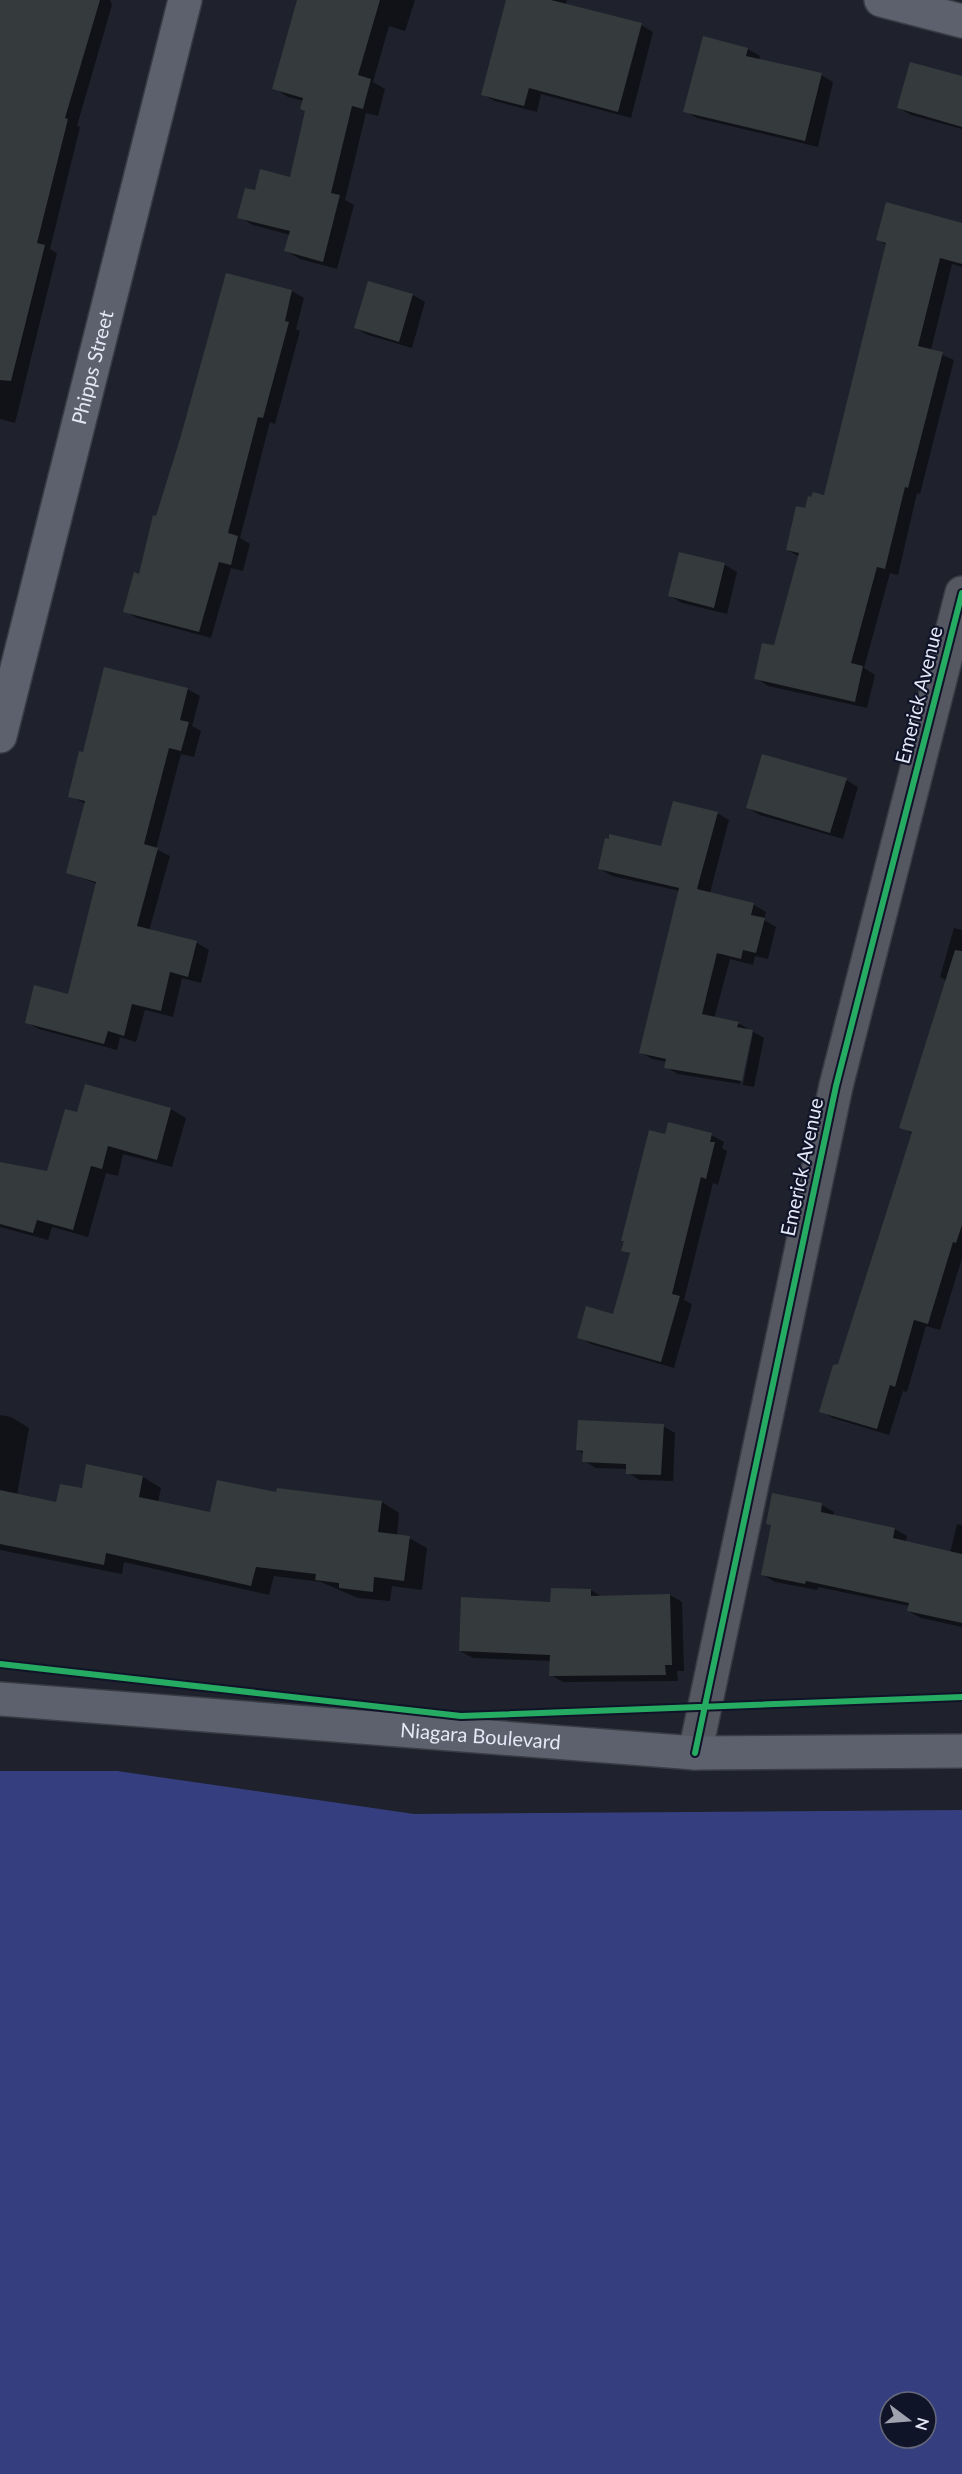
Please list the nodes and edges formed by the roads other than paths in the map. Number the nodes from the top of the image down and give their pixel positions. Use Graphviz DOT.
graph roads {
  1 [pos="185,0"];
  2 [pos="881,0"];
  3 [pos="962,21"];
  4 [pos="962,592"];
  5 [pos="0,736"];
  6 [pos="0,1699"];
  7 [pos="962,1751"];
  8 [pos="695,1753"];
  1 -- 5 [label="main road, Phipps Street"];
  2 -- 3 [label="main road"];
  4 -- 8 [label="street, Emerick Avenue"];
  6 -- 8 [label="main road, Niagara Boulevard"];
  7 -- 8 [label="main road, Niagara Boulevard"];
}
